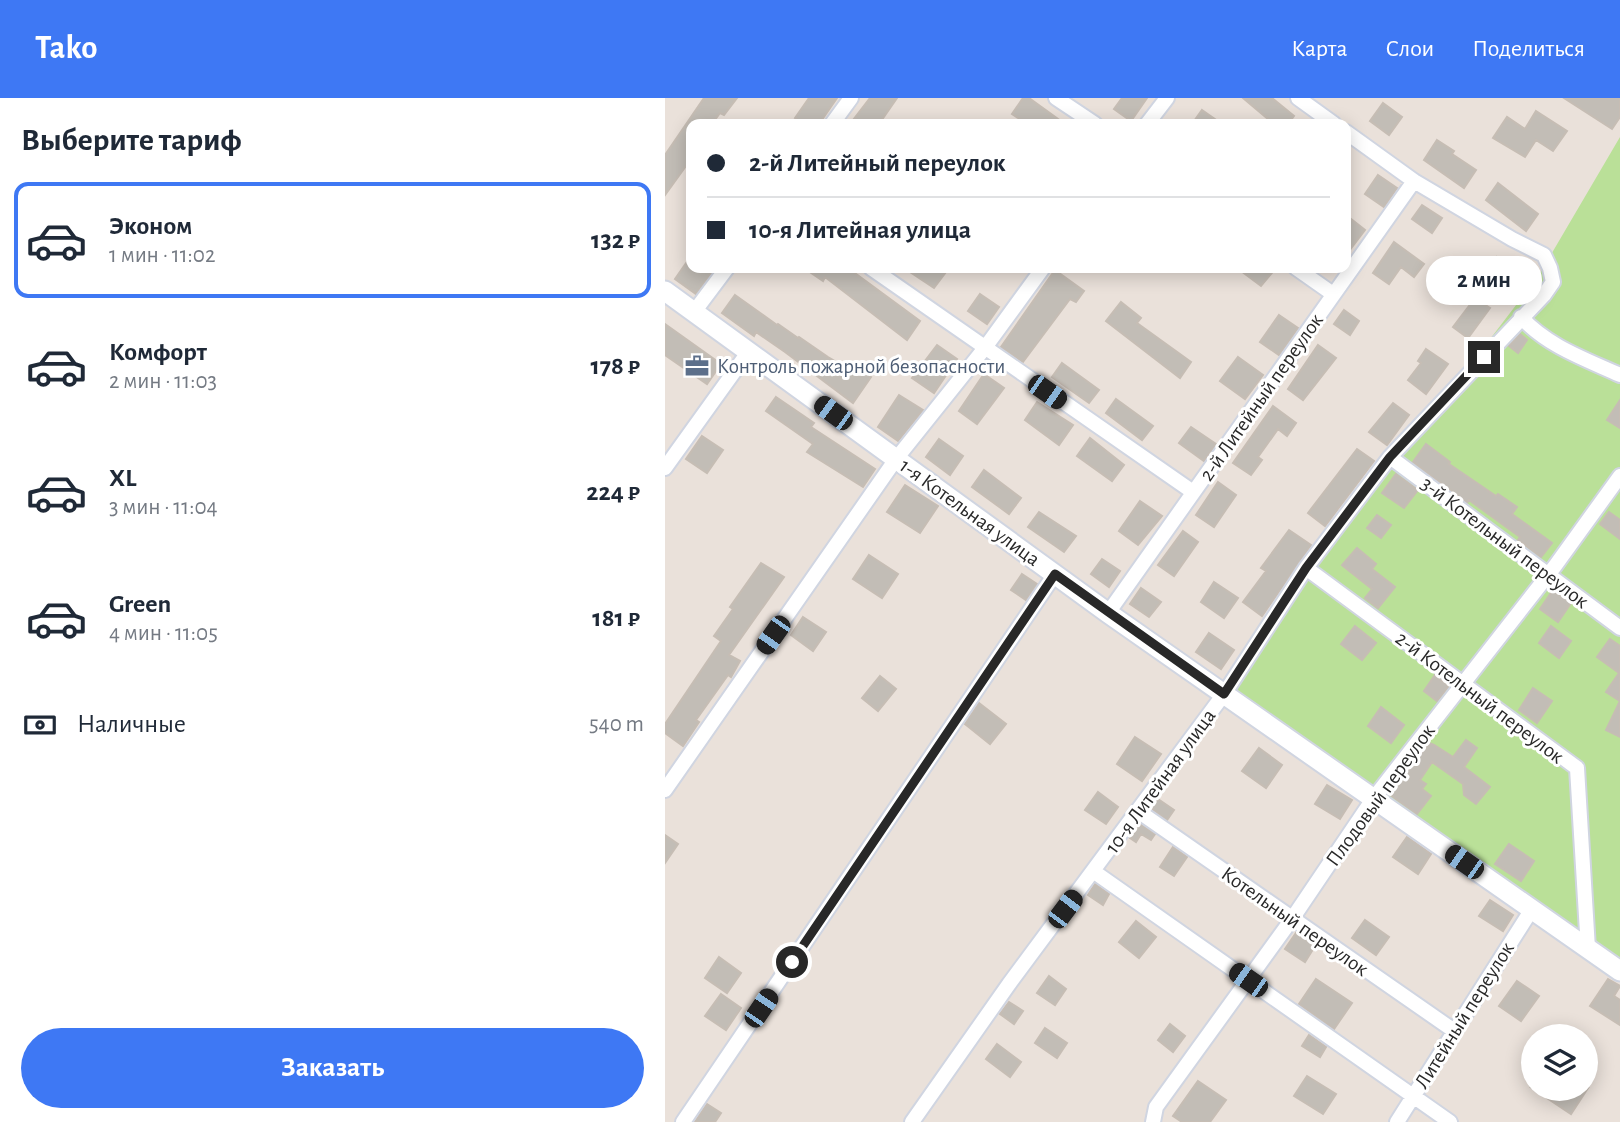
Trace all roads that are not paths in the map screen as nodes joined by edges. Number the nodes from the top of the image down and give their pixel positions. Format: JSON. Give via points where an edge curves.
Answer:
{"nodes":[{"id":1,"x":851,"y":98,"type":"edge"},
{"id":2,"x":1056,"y":98,"type":"edge"},
{"id":3,"x":1167,"y":98,"type":"edge"},
{"id":4,"x":1298,"y":98,"type":"edge"},
{"id":5,"x":836,"y":119,"type":"edge"},
{"id":6,"x":1088,"y":119,"type":"edge"},
{"id":7,"x":1151,"y":119,"type":"edge"},
{"id":8,"x":1327,"y":119,"type":"edge"},
{"id":9,"x":1351,"y":136,"type":"edge"},
{"id":10,"x":1414,"y":181,"type":"junction"},
{"id":11,"x":1351,"y":270,"type":"edge"},
{"id":12,"x":723,"y":273,"type":"edge"},
{"id":13,"x":878,"y":273,"type":"edge"},
{"id":14,"x":1039,"y":273,"type":"edge"},
{"id":15,"x":1303,"y":273,"type":"edge"},
{"id":16,"x":1349,"y":273,"type":"edge"},
{"id":17,"x":665,"y":291,"type":"edge"},
{"id":18,"x":1333,"y":295,"type":"junction"},
{"id":19,"x":694,"y":312,"type":"junction"},
{"id":20,"x":1521,"y":317,"type":"junction"},
{"id":21,"x":984,"y":349,"type":"junction"},
{"id":22,"x":749,"y":351,"type":"junction"},
{"id":23,"x":1620,"y":375,"type":"edge"},
{"id":24,"x":1390,"y":457,"type":"junction"},
{"id":25,"x":896,"y":459,"type":"junction"},
{"id":26,"x":665,"y":468,"type":"edge"},
{"id":27,"x":1620,"y":476,"type":"edge"},
{"id":28,"x":1193,"y":492,"type":"junction"},
{"id":29,"x":1306,"y":568,"type":"junction"},
{"id":30,"x":1055,"y":574,"type":"junction"},
{"id":31,"x":1548,"y":575,"type":"junction"},
{"id":32,"x":1108,"y":613,"type":"junction"},
{"id":33,"x":1620,"y":628,"type":"edge"},
{"id":34,"x":1463,"y":684,"type":"junction"},
{"id":35,"x":1224,"y":694,"type":"junction"},
{"id":36,"x":665,"y":790,"type":"edge"},
{"id":37,"x":1373,"y":799,"type":"junction"},
{"id":38,"x":1137,"y":811,"type":"junction"},
{"id":39,"x":1093,"y":871,"type":"junction"},
{"id":40,"x":1532,"y":909,"type":"junction"},
{"id":41,"x":1292,"y":919,"type":"junction"},
{"id":42,"x":1588,"y":949,"type":"junction"},
{"id":43,"x":1620,"y":971,"type":"edge"},
{"id":44,"x":1248,"y":980,"type":"junction"},
{"id":45,"x":1453,"y":1030,"type":"junction"},
{"id":46,"x":1413,"y":1095,"type":"junction"},
{"id":47,"x":683,"y":1122,"type":"edge"},
{"id":48,"x":912,"y":1122,"type":"edge"},
{"id":49,"x":1153,"y":1122,"type":"edge"},
{"id":50,"x":1397,"y":1122,"type":"edge"},
{"id":51,"x":1450,"y":1122,"type":"edge"}],
"edges":[{"from":1,"to":5,"type":"street"},
{"from":2,"to":6,"type":"street"},
{"from":3,"to":7,"type":"street"},
{"from":4,"to":8,"type":"street"},
{"from":9,"to":10,"type":"street"},
{"from":10,"to":11,"type":"street","name":"2-й Литейный переулок"},
{"from":10,"to":20,"type":"street","name":"10-я Литейная улица","via":[[1544,255],[1553,282]]},
{"from":12,"to":19,"type":"street"},
{"from":13,"to":21,"type":"street"},
{"from":14,"to":21,"type":"street"},
{"from":15,"to":18,"type":"street"},
{"from":16,"to":18,"type":"street","name":"2-й Литейный переулок"},
{"from":17,"to":19,"type":"street","name":"1-я Котельная улица"},
{"from":18,"to":28,"type":"street","name":"2-й Литейный переулок"},
{"from":19,"to":22,"type":"street","name":"1-я Котельная улица"},
{"from":20,"to":23,"type":"street","via":[[1554,344]]},
{"from":20,"to":24,"type":"street","name":"10-я Литейная улица"},
{"from":21,"to":25,"type":"street"},
{"from":21,"to":28,"type":"street"},
{"from":22,"to":25,"type":"street","name":"1-я Котельная улица"},
{"from":22,"to":26,"type":"street"},
{"from":24,"to":29,"type":"street","name":"10-я Литейная улица"},
{"from":24,"to":31,"type":"street","name":"3-й Котельный переулок"},
{"from":25,"to":30,"type":"street","name":"1-я Котельная улица"},
{"from":25,"to":36,"type":"street"},
{"from":27,"to":31,"type":"street","name":"Плодовый переулок"},
{"from":28,"to":32,"type":"street","name":"2-й Литейный переулок"},
{"from":29,"to":34,"type":"street","name":"2-й Котельный переулок"},
{"from":29,"to":35,"type":"street","name":"10-я Литейная улица"},
{"from":30,"to":32,"type":"street","name":"1-я Котельная улица"},
{"from":30,"to":47,"type":"street"},
{"from":31,"to":33,"type":"street","name":"3-й Котельный переулок"},
{"from":31,"to":34,"type":"street","name":"Плодовый переулок"},
{"from":32,"to":35,"type":"street","name":"1-я Котельная улица"},
{"from":34,"to":37,"type":"street","name":"Плодовый переулок"},
{"from":34,"to":42,"type":"street","name":"2-й Котельный переулок","via":[[1577,768]]},
{"from":35,"to":37,"type":"street","name":"1-я Котельная улица"},
{"from":35,"to":38,"type":"street","name":"10-я Литейная улица"},
{"from":37,"to":40,"type":"street","name":"1-я Котельная улица"},
{"from":37,"to":41,"type":"street","name":"Плодовый переулок"},
{"from":38,"to":39,"type":"street","name":"10-я Литейная улица"},
{"from":38,"to":41,"type":"street","name":"Котельный переулок"},
{"from":39,"to":44,"type":"street"},
{"from":39,"to":48,"type":"street","name":"10-я Литейная улица"},
{"from":40,"to":42,"type":"street","name":"1-я Котельная улица"},
{"from":40,"to":45,"type":"street","name":"Литейный переулок"},
{"from":41,"to":44,"type":"street","name":"Плодовый переулок"},
{"from":41,"to":45,"type":"street","name":"Котельный переулок"},
{"from":42,"to":43,"type":"street","name":"1-я Котельная улица"},
{"from":44,"to":46,"type":"street"},
{"from":44,"to":49,"type":"street","name":"Плодовый переулок","via":[[1156,1107]]},
{"from":45,"to":46,"type":"street","name":"Литейный переулок"},
{"from":46,"to":50,"type":"street","name":"Литейный переулок"},
{"from":46,"to":51,"type":"street"}]}
